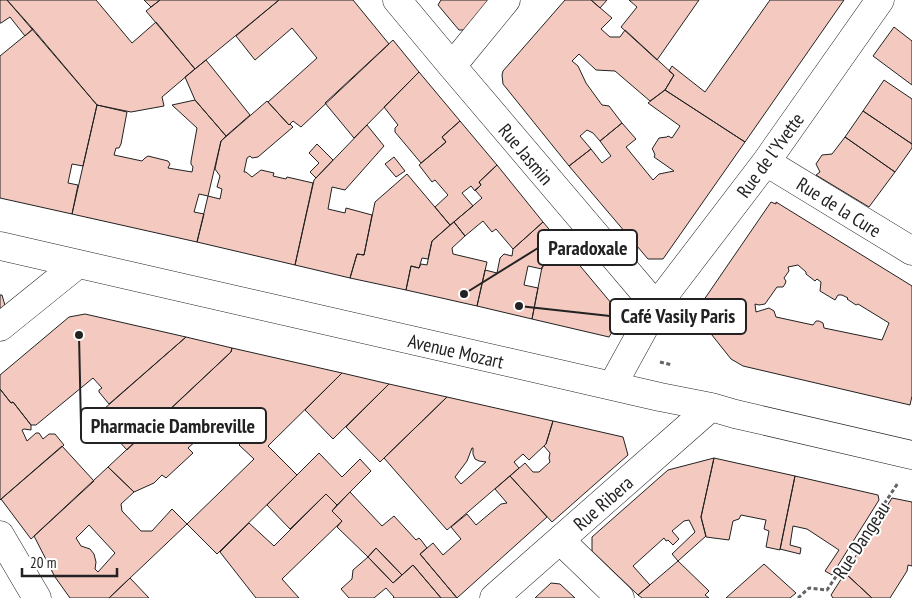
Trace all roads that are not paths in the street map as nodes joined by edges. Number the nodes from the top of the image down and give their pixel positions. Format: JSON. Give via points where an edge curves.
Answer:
{"nodes":[{"id":1,"x":397,"y":0,"type":"edge"},
{"id":2,"x":506,"y":0,"type":"edge"},
{"id":3,"x":880,"y":0,"type":"edge"},
{"id":4,"x":452,"y":66,"type":"junction"},
{"id":5,"x":766,"y":162,"type":"junction"},
{"id":6,"x":0,"y":246,"type":"edge"},
{"id":7,"x":912,"y":252,"type":"edge"},
{"id":8,"x":78,"y":264,"type":"junction"},
{"id":9,"x":656,"y":306,"type":"junction"},
{"id":10,"x":0,"y":327,"type":"edge"},
{"id":11,"x":612,"y":386,"type":"junction"},
{"id":12,"x":711,"y":407,"type":"junction"},
{"id":13,"x":907,"y":465,"type":"edge"},
{"id":14,"x":0,"y":535,"type":"edge"},
{"id":15,"x":560,"y":540,"type":"junction"},
{"id":16,"x":36,"y":598,"type":"edge"},
{"id":17,"x":494,"y":598,"type":"edge"},
{"id":18,"x":620,"y":598,"type":"edge"}],
"edges":[{"from":1,"to":4,"type":"street","name":"Rue Jasmin"},
{"from":2,"to":4,"type":"street"},
{"from":3,"to":5,"type":"street","name":"Rue de l'Yvette"},
{"from":4,"to":9,"type":"street","name":"Rue Jasmin"},
{"from":5,"to":7,"type":"street","name":"Rue de la Cure"},
{"from":5,"to":9,"type":"street","name":"Rue de l'Yvette"},
{"from":6,"to":8,"type":"street","name":"Avenue Mozart"},
{"from":8,"to":10,"type":"street"},
{"from":8,"to":11,"type":"street","name":"Avenue Mozart"},
{"from":9,"to":11,"type":"street","name":"Rue de l'Yvette"},
{"from":11,"to":12,"type":"street","name":"Avenue Mozart"},
{"from":12,"to":13,"type":"street","name":"Avenue Mozart"},
{"from":12,"to":15,"type":"street","name":"Rue Ribera"},
{"from":14,"to":16,"type":"street"},
{"from":15,"to":17,"type":"street","name":"Rue Ribera"},
{"from":15,"to":18,"type":"street"}]}
